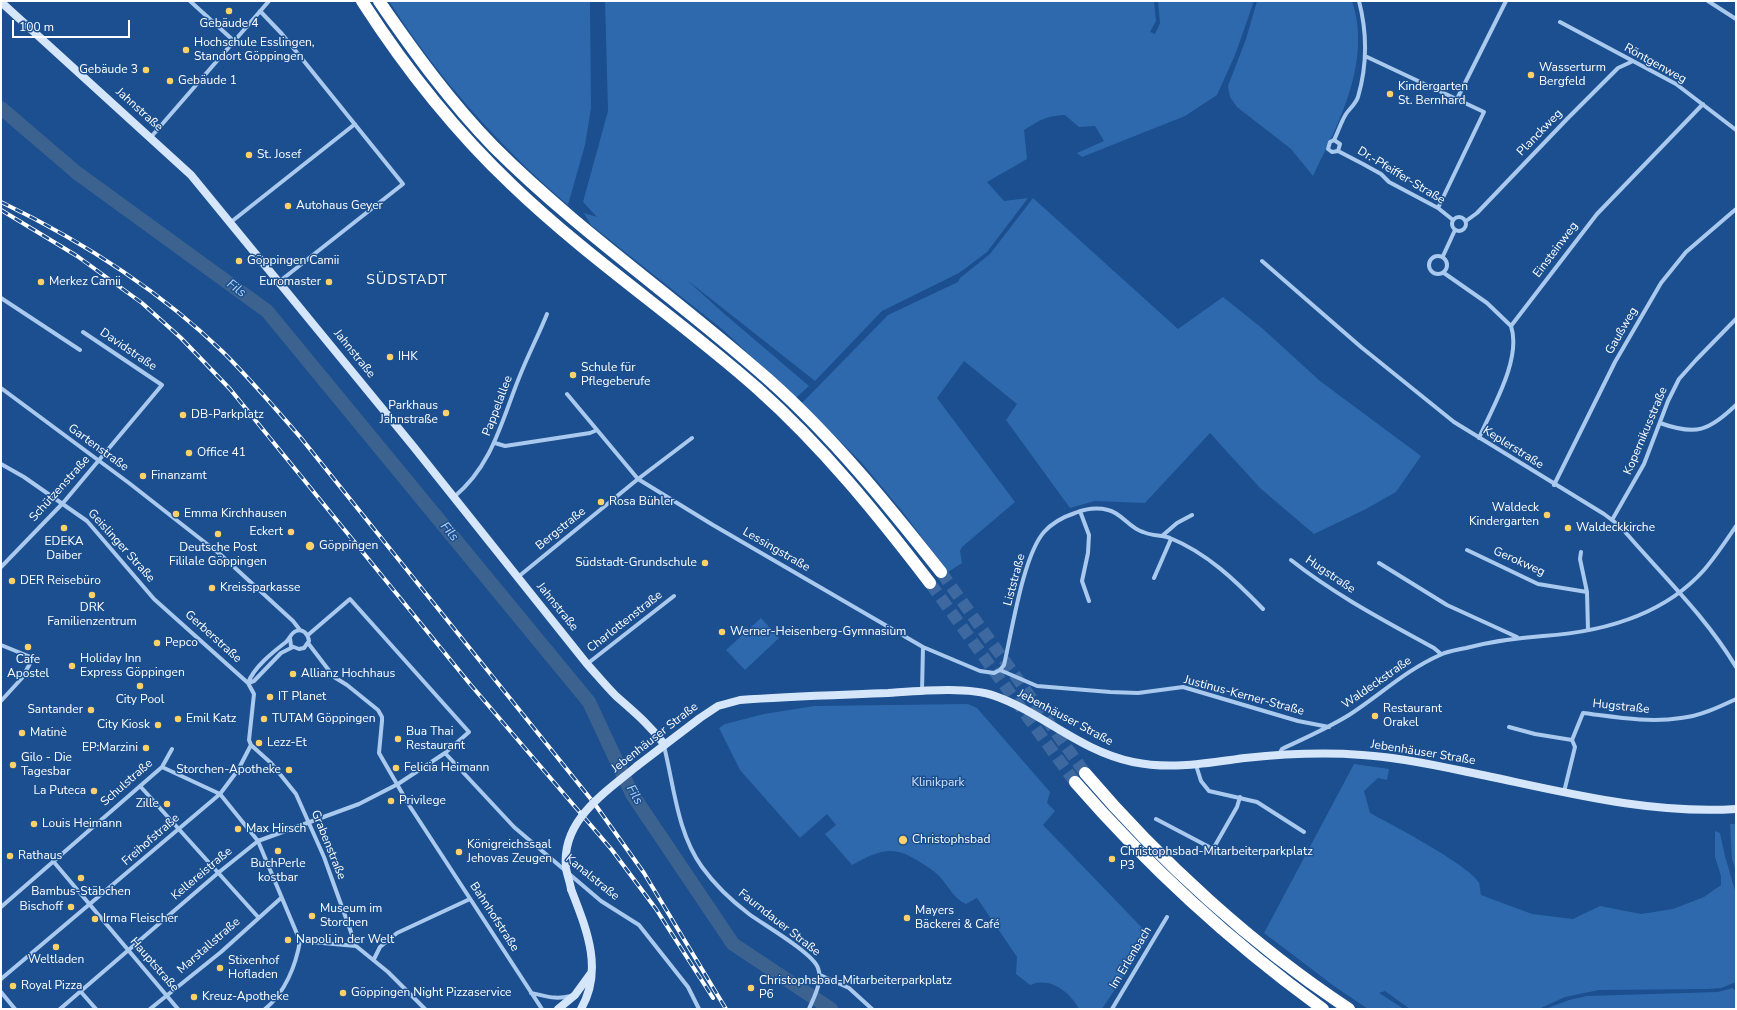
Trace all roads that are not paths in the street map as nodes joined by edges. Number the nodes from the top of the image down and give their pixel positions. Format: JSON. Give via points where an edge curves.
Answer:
{"nodes":[{"id":1,"x":190,"y":1,"type":"edge"},
{"id":2,"x":269,"y":1,"type":"edge"},
{"id":3,"x":362,"y":1,"type":"edge"},
{"id":4,"x":379,"y":1,"type":"edge"},
{"id":5,"x":1359,"y":1,"type":"edge"},
{"id":6,"x":1506,"y":1,"type":"edge"},
{"id":7,"x":1708,"y":1,"type":"edge"},
{"id":8,"x":1,"y":2,"type":"edge"},
{"id":9,"x":260,"y":11,"type":"junction"},
{"id":10,"x":1736,"y":19,"type":"edge"},
{"id":11,"x":1560,"y":22,"type":"dead end"},
{"id":12,"x":234,"y":40,"type":"junction"},
{"id":13,"x":1365,"y":56,"type":"junction"},
{"id":14,"x":1631,"y":62,"type":"junction"},
{"id":15,"x":1457,"y":99,"type":"junction"},
{"id":16,"x":1704,"y":104,"type":"junction"},
{"id":17,"x":355,"y":124,"type":"junction"},
{"id":18,"x":1736,"y":129,"type":"edge"},
{"id":19,"x":150,"y":137,"type":"junction"},
{"id":20,"x":1334,"y":140,"type":"junction"},
{"id":21,"x":1338,"y":151,"type":"junction"},
{"id":22,"x":1438,"y":208,"type":"junction"},
{"id":23,"x":1736,"y":209,"type":"edge"},
{"id":24,"x":1453,"y":220,"type":"junction"},
{"id":25,"x":1466,"y":221,"type":"junction"},
{"id":26,"x":232,"y":222,"type":"junction"},
{"id":27,"x":1455,"y":230,"type":"junction"},
{"id":28,"x":1443,"y":256,"type":"junction"},
{"id":29,"x":1262,"y":261,"type":"dead end"},
{"id":30,"x":1444,"y":273,"type":"junction"},
{"id":31,"x":280,"y":281,"type":"junction"},
{"id":32,"x":1,"y":298,"type":"edge"},
{"id":33,"x":547,"y":314,"type":"dead end"},
{"id":34,"x":1736,"y":319,"type":"edge"},
{"id":35,"x":1511,"y":326,"type":"junction"},
{"id":36,"x":83,"y":332,"type":"dead end"},
{"id":37,"x":80,"y":350,"type":"dead end"},
{"id":38,"x":162,"y":385,"type":"joint"},
{"id":39,"x":1,"y":388,"type":"edge"},
{"id":40,"x":567,"y":394,"type":"dead end"},
{"id":41,"x":1736,"y":405,"type":"edge"},
{"id":42,"x":1660,"y":423,"type":"junction"},
{"id":43,"x":597,"y":430,"type":"junction"},
{"id":44,"x":692,"y":438,"type":"dead end"},
{"id":45,"x":1479,"y":438,"type":"junction"},
{"id":46,"x":495,"y":443,"type":"junction"},
{"id":47,"x":98,"y":460,"type":"junction"},
{"id":48,"x":1,"y":464,"type":"edge"},
{"id":49,"x":638,"y":479,"type":"junction"},
{"id":50,"x":1554,"y":485,"type":"junction"},
{"id":51,"x":454,"y":497,"type":"junction"},
{"id":52,"x":63,"y":504,"type":"junction"},
{"id":53,"x":1080,"y":511,"type":"junction"},
{"id":54,"x":1192,"y":515,"type":"dead end"},
{"id":55,"x":1612,"y":520,"type":"junction"},
{"id":56,"x":1736,"y":526,"type":"edge"},
{"id":57,"x":1162,"y":536,"type":"junction"},
{"id":58,"x":1171,"y":538,"type":"junction"},
{"id":59,"x":1467,"y":550,"type":"dead end"},
{"id":60,"x":1581,"y":552,"type":"dead end"},
{"id":61,"x":1291,"y":560,"type":"dead end"},
{"id":62,"x":1379,"y":563,"type":"dead end"},
{"id":63,"x":1,"y":567,"type":"edge"},
{"id":64,"x":941,"y":572,"type":"tunnel mouth"},
{"id":65,"x":518,"y":577,"type":"junction"},
{"id":66,"x":1154,"y":578,"type":"dead end"},
{"id":67,"x":930,"y":583,"type":"tunnel mouth"},
{"id":68,"x":1587,"y":592,"type":"junction"},
{"id":69,"x":1678,"y":592,"type":"junction"},
{"id":70,"x":674,"y":596,"type":"dead end"},
{"id":71,"x":1089,"y":601,"type":"dead end"},
{"id":72,"x":163,"y":606,"type":"joint"},
{"id":73,"x":1263,"y":609,"type":"dead end"},
{"id":74,"x":300,"y":630,"type":"junction"},
{"id":75,"x":1588,"y":630,"type":"junction"},
{"id":76,"x":308,"y":635,"type":"junction"},
{"id":77,"x":1518,"y":637,"type":"junction"},
{"id":78,"x":290,"y":638,"type":"junction"},
{"id":79,"x":308,"y":644,"type":"junction"},
{"id":80,"x":1,"y":645,"type":"edge"},
{"id":81,"x":923,"y":647,"type":"junction"},
{"id":82,"x":293,"y":648,"type":"junction"},
{"id":83,"x":1441,"y":654,"type":"junction"},
{"id":84,"x":587,"y":664,"type":"junction"},
{"id":85,"x":1736,"y":667,"type":"edge"},
{"id":86,"x":1000,"y":670,"type":"junction"},
{"id":87,"x":248,"y":684,"type":"junction"},
{"id":88,"x":922,"y":691,"type":"junction"},
{"id":89,"x":1736,"y":699,"type":"edge"},
{"id":90,"x":1,"y":701,"type":"edge"},
{"id":91,"x":1328,"y":727,"type":"junction"},
{"id":92,"x":1509,"y":727,"type":"dead end"},
{"id":93,"x":1572,"y":740,"type":"junction"},
{"id":94,"x":664,"y":744,"type":"junction"},
{"id":95,"x":251,"y":745,"type":"junction"},
{"id":96,"x":172,"y":749,"type":"dead end"},
{"id":97,"x":445,"y":753,"type":"junction"},
{"id":98,"x":1278,"y":756,"type":"junction"},
{"id":99,"x":1196,"y":765,"type":"junction"},
{"id":100,"x":162,"y":767,"type":"junction"},
{"id":101,"x":1085,"y":774,"type":"tunnel mouth"},
{"id":102,"x":1075,"y":782,"type":"tunnel mouth"},
{"id":103,"x":398,"y":784,"type":"junction"},
{"id":104,"x":140,"y":786,"type":"junction"},
{"id":105,"x":1564,"y":792,"type":"junction"},
{"id":106,"x":220,"y":794,"type":"junction"},
{"id":107,"x":1240,"y":797,"type":"junction"},
{"id":108,"x":1736,"y":809,"type":"edge"},
{"id":109,"x":1156,"y":819,"type":"dead end"},
{"id":110,"x":310,"y":823,"type":"junction"},
{"id":111,"x":180,"y":828,"type":"junction"},
{"id":112,"x":1304,"y":832,"type":"dead end"},
{"id":113,"x":258,"y":841,"type":"junction"},
{"id":114,"x":53,"y":861,"type":"junction"},
{"id":115,"x":218,"y":872,"type":"junction"},
{"id":116,"x":281,"y":898,"type":"junction"},
{"id":117,"x":470,"y":899,"type":"junction"},
{"id":118,"x":90,"y":905,"type":"junction"},
{"id":119,"x":1,"y":907,"type":"edge"},
{"id":120,"x":258,"y":917,"type":"junction"},
{"id":121,"x":1167,"y":918,"type":"dead end"},
{"id":122,"x":300,"y":941,"type":"junction"},
{"id":123,"x":356,"y":946,"type":"junction"},
{"id":124,"x":128,"y":952,"type":"junction"},
{"id":125,"x":374,"y":959,"type":"junction"},
{"id":126,"x":592,"y":973,"type":"junction"},
{"id":127,"x":820,"y":975,"type":"junction"},
{"id":128,"x":1,"y":979,"type":"edge"},
{"id":129,"x":1,"y":992,"type":"edge"},
{"id":130,"x":81,"y":992,"type":"junction"},
{"id":131,"x":531,"y":993,"type":"junction"},
{"id":132,"x":167,"y":995,"type":"junction"},
{"id":133,"x":575,"y":995,"type":"junction"},
{"id":134,"x":15,"y":1009,"type":"edge"},
{"id":135,"x":60,"y":1009,"type":"edge"},
{"id":136,"x":96,"y":1009,"type":"edge"},
{"id":137,"x":150,"y":1009,"type":"edge"},
{"id":138,"x":178,"y":1009,"type":"edge"},
{"id":139,"x":265,"y":1009,"type":"edge"},
{"id":140,"x":425,"y":1009,"type":"edge"},
{"id":141,"x":542,"y":1009,"type":"edge"},
{"id":142,"x":558,"y":1009,"type":"edge"},
{"id":143,"x":581,"y":1009,"type":"edge"},
{"id":144,"x":699,"y":1009,"type":"edge"},
{"id":145,"x":809,"y":1009,"type":"edge"},
{"id":146,"x":872,"y":1009,"type":"edge"},
{"id":147,"x":1112,"y":1009,"type":"edge"},
{"id":148,"x":1323,"y":1009,"type":"edge"},
{"id":149,"x":1349,"y":1009,"type":"edge"}],
"edges":[{"from":1,"to":12,"type":"street"},
{"from":2,"to":9,"type":"street"},
{"from":3,"to":67,"type":"highway","via":[[407,67],[450,122],[488,162],[554,223],[708,346],[760,391],[847,479]]},
{"from":4,"to":64,"type":"highway","via":[[415,53],[494,146],[590,234],[716,334],[803,412],[859,470]]},
{"from":5,"to":13,"type":"street","via":[[1364,19]]},
{"from":6,"to":15,"type":"street"},
{"from":7,"to":10,"type":"street"},
{"from":8,"to":19,"type":"main road","name":"Jahnstraße"},
{"from":9,"to":12,"type":"street"},
{"from":9,"to":17,"type":"street","via":[[282,34]]},
{"from":11,"to":14,"type":"street","name":"Röntgenweg"},
{"from":12,"to":19,"type":"street"},
{"from":13,"to":15,"type":"street"},
{"from":13,"to":20,"type":"street","via":[[1358,96]]},
{"from":14,"to":16,"type":"street","name":"Röntgenweg","via":[[1676,84]]},
{"from":14,"to":25,"type":"street","name":"Planckweg","via":[[1618,68],[1477,213]]},
{"from":15,"to":22,"type":"street","via":[[1484,112]]},
{"from":16,"to":18,"type":"street","name":"Röntgenweg"},
{"from":16,"to":35,"type":"street","name":"Einsteinweg","via":[[1597,214]]},
{"from":17,"to":26,"type":"street"},
{"from":17,"to":31,"type":"street","via":[[403,184]]},
{"from":19,"to":26,"type":"main road","name":"Jahnstraße","via":[[191,175]]},
{"from":20,"to":21,"type":"street","name":"Dr.-Pfeiffer-Straße","via":[[1340,144]]},
{"from":20,"to":21,"type":"street","name":"Dr.-Pfeiffer-Straße","via":[[1330,142],[1328,149],[1332,152]]},
{"from":21,"to":22,"type":"street","name":"Dr.-Pfeiffer-Straße"},
{"from":22,"to":24,"type":"street","name":"Dr.-Pfeiffer-Straße"},
{"from":23,"to":50,"type":"street","name":"Gaußweg","via":[[1686,252],[1662,283],[1615,362]]},
{"from":24,"to":25,"type":"street","via":[[1461,217]]},
{"from":24,"to":27,"type":"street","via":[[1452,226]]},
{"from":25,"to":27,"type":"street","via":[[1463,229]]},
{"from":26,"to":31,"type":"main road","name":"Jahnstraße"},
{"from":27,"to":28,"type":"street"},
{"from":28,"to":30,"type":"street","via":[[1448,264]]},
{"from":28,"to":30,"type":"street","via":[[1433,257],[1429,265],[1431,271],[1436,274]]},
{"from":29,"to":45,"type":"street","name":"Keplerstraße","via":[[1366,352],[1454,422]]},
{"from":30,"to":35,"type":"street","via":[[1487,303]]},
{"from":31,"to":51,"type":"main road","name":"Jahnstraße"},
{"from":32,"to":37,"type":"street"},
{"from":33,"to":46,"type":"street","name":"Pappelallee","via":[[521,372]]},
{"from":34,"to":42,"type":"street","name":"Kopernikusstraße","via":[[1679,380]]},
{"from":35,"to":45,"type":"street","via":[[1514,334],[1509,366]]},
{"from":36,"to":38,"type":"street","name":"Davidstraße"},
{"from":38,"to":47,"type":"street","name":"Schützenstraße"},
{"from":39,"to":47,"type":"street","name":"Gartenstraße"},
{"from":40,"to":43,"type":"street","name":"Lessingstraße"},
{"from":41,"to":42,"type":"street","via":[[1708,428],[1685,431]]},
{"from":42,"to":55,"type":"street","name":"Kopernikusstraße","via":[[1644,464]]},
{"from":43,"to":46,"type":"street","via":[[505,446]]},
{"from":43,"to":49,"type":"street","name":"Lessingstraße"},
{"from":44,"to":49,"type":"street","name":"Bergstraße"},
{"from":45,"to":50,"type":"street","name":"Keplerstraße"},
{"from":46,"to":51,"type":"street","name":"Pappelallee","via":[[474,479]]},
{"from":47,"to":52,"type":"street","name":"Schützenstraße"},
{"from":47,"to":74,"type":"street","name":"Gartenstraße","via":[[221,555]]},
{"from":48,"to":52,"type":"street","name":"Geislinger Straße"},
{"from":49,"to":65,"type":"street","name":"Bergstraße"},
{"from":49,"to":81,"type":"street","name":"Lessingstraße"},
{"from":50,"to":55,"type":"street","name":"Keplerstraße"},
{"from":51,"to":65,"type":"main road","name":"Jahnstraße"},
{"from":52,"to":63,"type":"street","name":"Schützenstraße"},
{"from":52,"to":72,"type":"street","name":"Geislinger Straße","via":[[87,521]]},
{"from":53,"to":57,"type":"street","name":"Liststraße","via":[[1095,508],[1108,510],[1121,515],[1142,532]]},
{"from":53,"to":71,"type":"street","via":[[1089,534],[1082,581]]},
{"from":53,"to":86,"type":"street","name":"Liststraße","via":[[1061,518],[1044,532],[1034,547],[1004,665]]},
{"from":54,"to":57,"type":"street","via":[[1176,523]]},
{"from":55,"to":69,"type":"street","name":"Keplerstraße"},
{"from":56,"to":69,"type":"street","name":"Waldeckstraße","via":[[1703,570]]},
{"from":57,"to":58,"type":"street","name":"Liststraße"},
{"from":58,"to":66,"type":"street"},
{"from":58,"to":73,"type":"street","name":"Liststraße","via":[[1201,554],[1224,571]]},
{"from":59,"to":68,"type":"street","name":"Gerokweg","via":[[1538,584]]},
{"from":60,"to":68,"type":"street","via":[[1580,559]]},
{"from":61,"to":83,"type":"street","name":"Hugstraße","via":[[1316,580]]},
{"from":62,"to":77,"type":"street","name":"Waldeckstraße","via":[[1447,605]]},
{"from":65,"to":84,"type":"main road","name":"Jahnstraße"},
{"from":68,"to":75,"type":"street"},
{"from":69,"to":75,"type":"street","name":"Waldeckstraße","via":[[1654,608],[1628,620]]},
{"from":69,"to":85,"type":"street","name":"Keplerstraße","via":[[1719,640]]},
{"from":70,"to":84,"type":"street","name":"Charlottenstraße"},
{"from":72,"to":87,"type":"street","name":"Gerberstraße"},
{"from":74,"to":76,"type":"street"},
{"from":74,"to":78,"type":"street","via":[[292,633]]},
{"from":75,"to":77,"type":"street","name":"Waldeckstraße"},
{"from":76,"to":79,"type":"street"},
{"from":76,"to":97,"type":"street","name":"Kellereistraße","via":[[350,599],[469,732]]},
{"from":77,"to":83,"type":"street","name":"Waldeckstraße"},
{"from":78,"to":82,"type":"street"},
{"from":78,"to":87,"type":"street","via":[[250,678]]},
{"from":79,"to":82,"type":"street","via":[[302,649]]},
{"from":79,"to":103,"type":"street","name":"Bahnhofstraße","via":[[334,677],[378,710],[382,721],[378,753]]},
{"from":80,"to":90,"type":"street","via":[[33,658],[22,678]]},
{"from":81,"to":86,"type":"street","name":"Justinus-Kerner-Straße","via":[[980,671],[994,673]]},
{"from":81,"to":88,"type":"street"},
{"from":82,"to":87,"type":"street","via":[[281,654]]},
{"from":83,"to":91,"type":"street","name":"Waldeckstraße","via":[[1415,667]]},
{"from":84,"to":94,"type":"main road","name":"Jahnstraße","via":[[638,714]]},
{"from":86,"to":91,"type":"street","name":"Justinus-Kerner-Straße","via":[[1037,686],[1136,693],[1182,687],[1298,721]]},
{"from":87,"to":95,"type":"street","name":"Freihofstraße","via":[[254,694],[249,740]]},
{"from":88,"to":94,"type":"main road","name":"Jebenhäuser Straße","via":[[740,700],[718,706]]},
{"from":88,"to":99,"type":"main road","name":"Jebenhäuser Straße","via":[[978,692],[993,695],[1103,753],[1151,765]]},
{"from":89,"to":93,"type":"street","name":"Hugstraße","via":[[1717,708],[1682,718],[1629,719],[1583,713]]},
{"from":91,"to":98,"type":"street","name":"Waldeckstraße","via":[[1282,749]]},
{"from":92,"to":93,"type":"street"},
{"from":93,"to":105,"type":"street","name":"Hugstraße","via":[[1575,747]]},
{"from":94,"to":126,"type":"main road","name":"Jebenhäuser Straße","bridge":true,"via":[[587,809],[575,824],[568,844],[566,869],[589,940],[593,958]]},
{"from":94,"to":127,"type":"street","name":"Faurndauer Straße","via":[[682,823],[693,852],[702,866],[749,914],[810,958],[818,967]]},
{"from":95,"to":106,"type":"street","name":"Freihofstraße","via":[[238,770]]},
{"from":95,"to":110,"type":"street","name":"Grabenstraße","via":[[287,781]]},
{"from":96,"to":100,"type":"street","name":"Schulstraße"},
{"from":97,"to":103,"type":"street","name":"Kellereistraße"},
{"from":97,"to":144,"type":"street","name":"Kanalstraße","via":[[514,827],[601,901],[640,925],[688,987]]},
{"from":98,"to":99,"type":"main road","name":"Jebenhäuser Straße"},
{"from":98,"to":105,"type":"main road","name":"Jebenhäuser Straße","via":[[1361,755],[1395,758]]},
{"from":99,"to":107,"type":"street","via":[[1209,791]]},
{"from":100,"to":104,"type":"street","name":"Schulstraße"},
{"from":100,"to":106,"type":"street"},
{"from":101,"to":149,"type":"highway","via":[[1142,838],[1205,895],[1298,973]]},
{"from":102,"to":148,"type":"highway","via":[[1135,848],[1197,907],[1249,953]]},
{"from":103,"to":110,"type":"street","name":"Kellereistraße","via":[[360,804]]},
{"from":103,"to":117,"type":"street","name":"Bahnhofstraße"},
{"from":104,"to":111,"type":"street"},
{"from":104,"to":114,"type":"street","name":"Schulstraße"},
{"from":105,"to":108,"type":"main road","name":"Jebenhäuser Straße","via":[[1680,810]]},
{"from":106,"to":111,"type":"street","name":"Freihofstraße"},
{"from":106,"to":113,"type":"street"},
{"from":107,"to":109,"type":"street","via":[[1213,849]]},
{"from":107,"to":112,"type":"street","via":[[1257,802]]},
{"from":110,"to":113,"type":"street","name":"Kellereistraße"},
{"from":110,"to":123,"type":"street","name":"Grabenstraße"},
{"from":111,"to":115,"type":"street"},
{"from":111,"to":118,"type":"street","name":"Freihofstraße"},
{"from":113,"to":115,"type":"street","name":"Kellereistraße"},
{"from":113,"to":116,"type":"street"},
{"from":114,"to":118,"type":"street","name":"Hauptstraße"},
{"from":114,"to":119,"type":"street","name":"Schulstraße"},
{"from":115,"to":120,"type":"street"},
{"from":115,"to":124,"type":"street","name":"Kellereistraße"},
{"from":116,"to":120,"type":"street","name":"Marstallstraße"},
{"from":116,"to":122,"type":"street"},
{"from":117,"to":125,"type":"street","via":[[397,933],[380,947]]},
{"from":117,"to":131,"type":"street","name":"Bahnhofstraße"},
{"from":118,"to":124,"type":"street","name":"Hauptstraße"},
{"from":118,"to":128,"type":"street","name":"Freihofstraße"},
{"from":120,"to":132,"type":"street","name":"Marstallstraße","via":[[221,952]]},
{"from":121,"to":147,"type":"street","name":"Im Erlenbach"},
{"from":122,"to":123,"type":"street"},
{"from":122,"to":139,"type":"street","via":[[298,955],[279,995]]},
{"from":123,"to":125,"type":"street"},
{"from":124,"to":130,"type":"street","name":"Kellereistraße"},
{"from":124,"to":132,"type":"street","name":"Hauptstraße"},
{"from":125,"to":140,"type":"street"},
{"from":126,"to":133,"type":"main road"},
{"from":126,"to":143,"type":"main road","name":"Jebenhäuser Straße","via":[[588,997]]},
{"from":127,"to":145,"type":"street"},
{"from":127,"to":146,"type":"street","name":"Faurndauer Straße","via":[[849,988]]},
{"from":129,"to":134,"type":"street"},
{"from":130,"to":135,"type":"street","name":"Kellereistraße"},
{"from":130,"to":136,"type":"street"},
{"from":131,"to":133,"type":"street","via":[[546,998]]},
{"from":131,"to":141,"type":"street","name":"Bahnhofstraße"},
{"from":132,"to":137,"type":"street","name":"Marstallstraße"},
{"from":132,"to":138,"type":"street","name":"Hauptstraße"},
{"from":133,"to":142,"type":"main road"}]}
